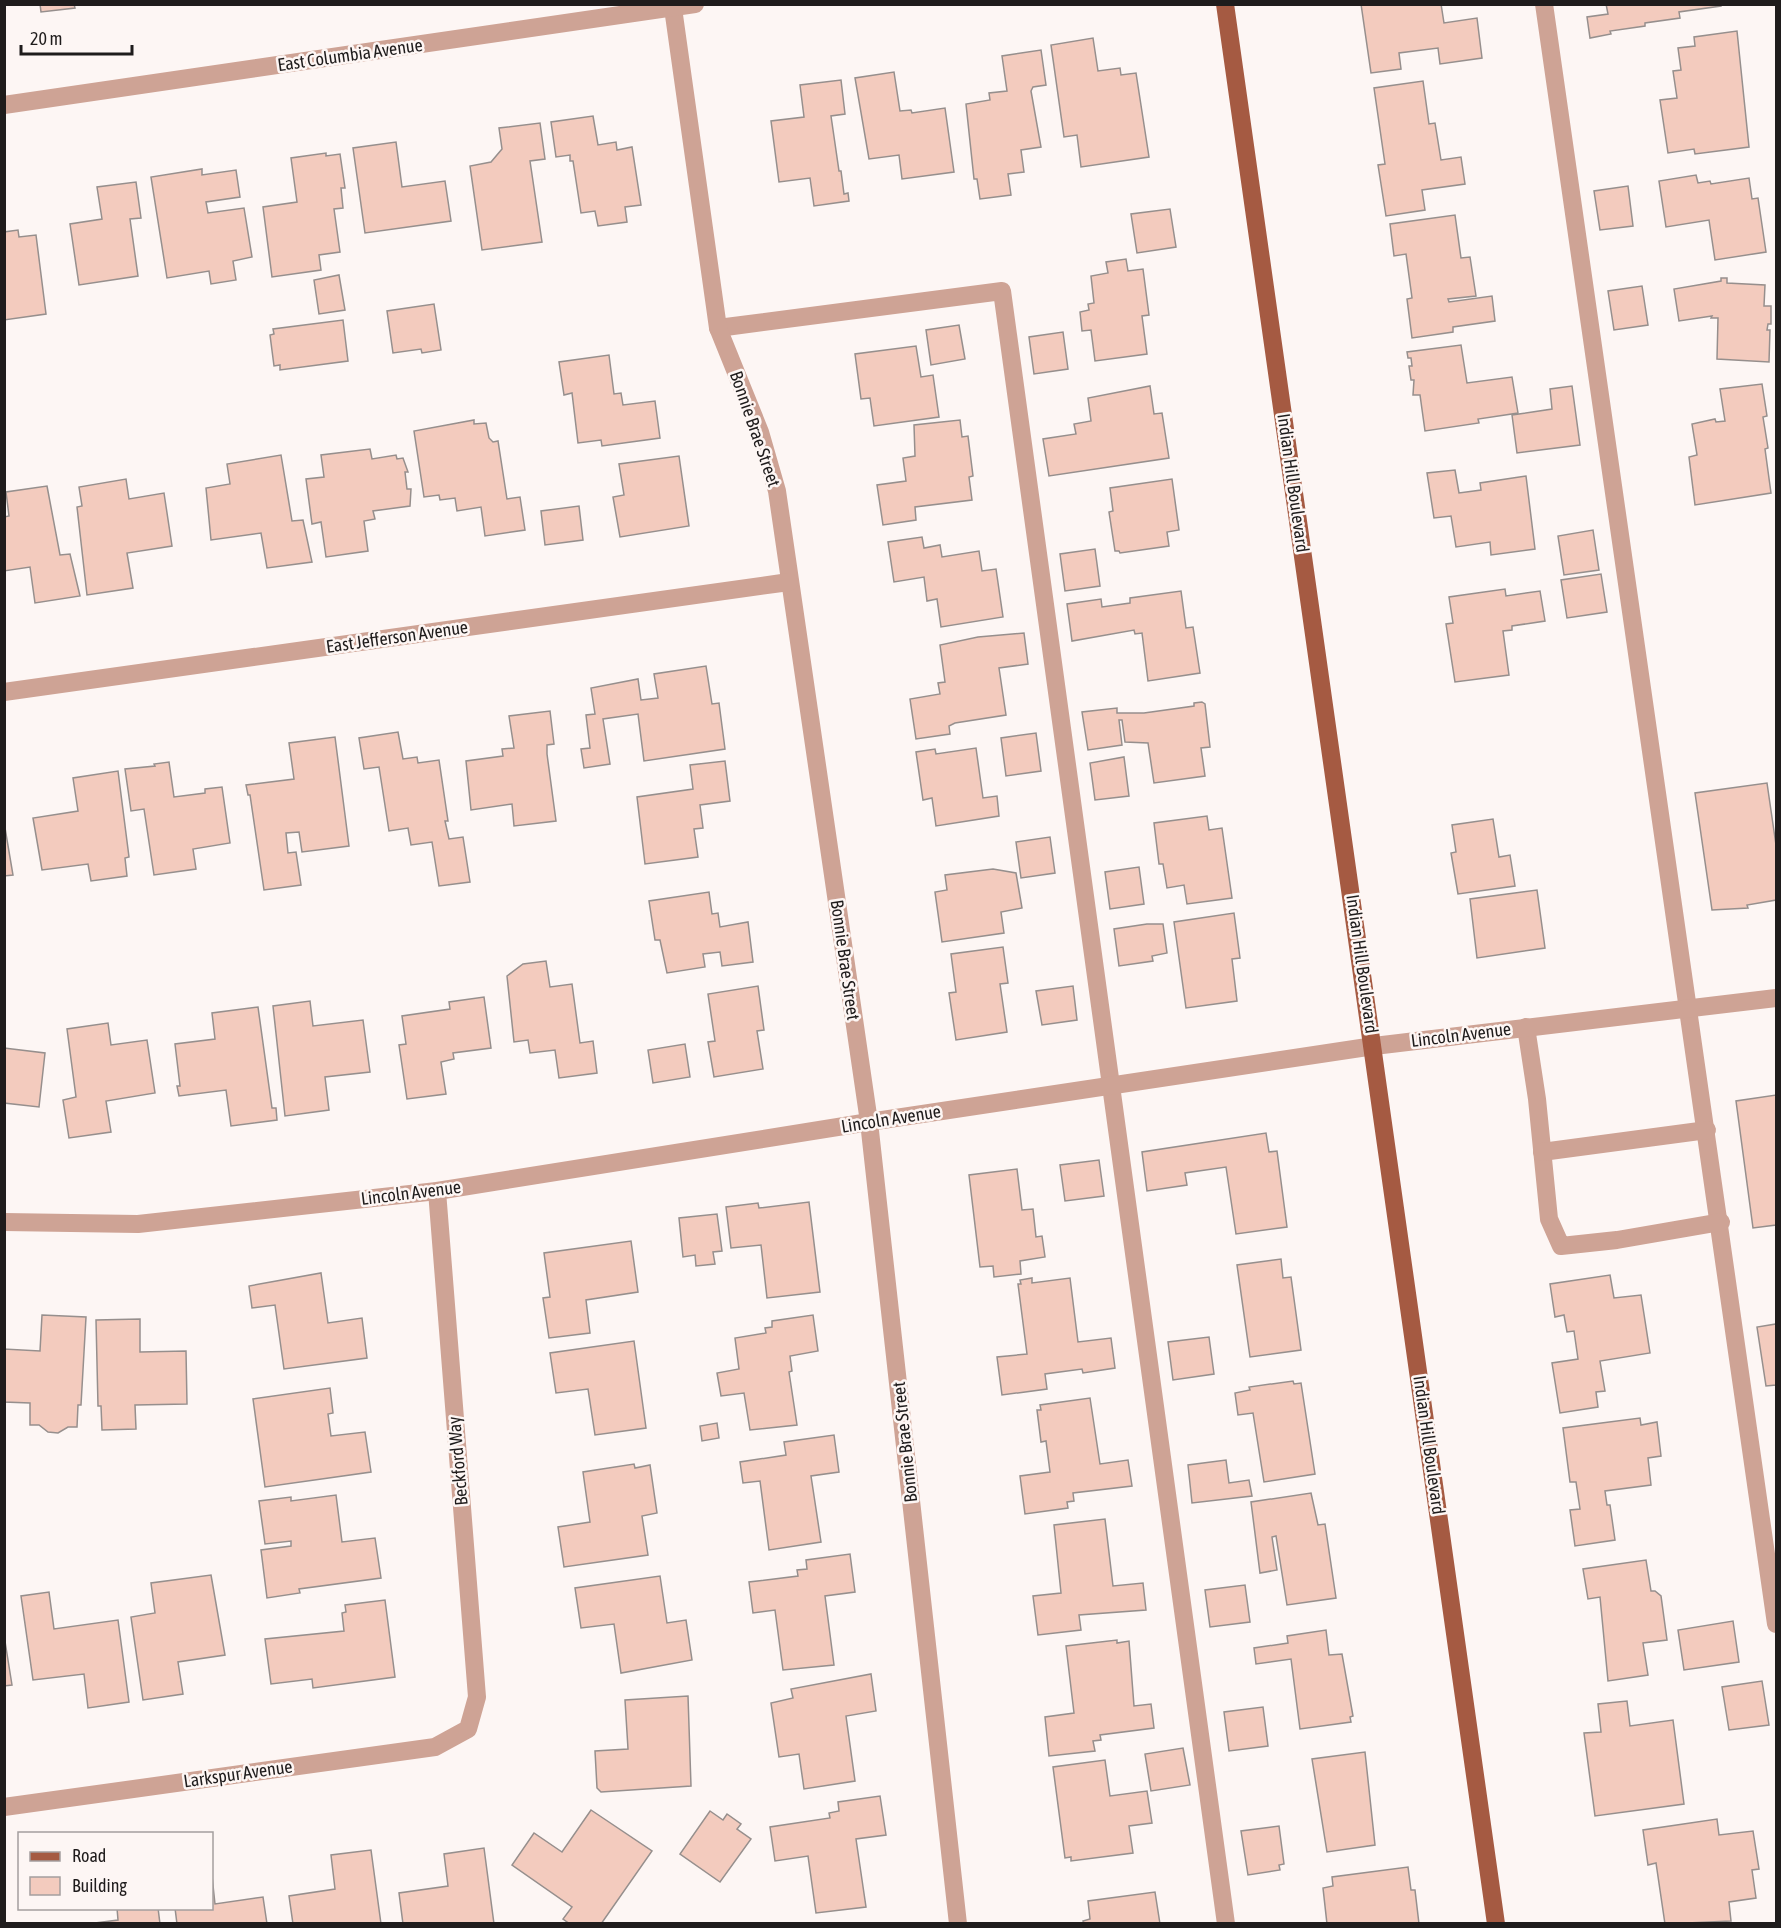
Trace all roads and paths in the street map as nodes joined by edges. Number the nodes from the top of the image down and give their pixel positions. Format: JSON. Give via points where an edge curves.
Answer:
{"nodes":[{"id":1,"x":695,"y":4,"type":"edge"},
{"id":2,"x":1226,"y":4,"type":"edge"},
{"id":3,"x":1544,"y":4,"type":"edge"},
{"id":4,"x":673,"y":8,"type":"junction"},
{"id":5,"x":4,"y":105,"type":"edge"},
{"id":6,"x":718,"y":328,"type":"junction"},
{"id":7,"x":789,"y":582,"type":"junction"},
{"id":8,"x":4,"y":692,"type":"edge"},
{"id":9,"x":1776,"y":998,"type":"edge"},
{"id":10,"x":1690,"y":1009,"type":"junction"},
{"id":11,"x":1526,"y":1028,"type":"junction"},
{"id":12,"x":1374,"y":1046,"type":"junction"},
{"id":13,"x":1112,"y":1085,"type":"junction"},
{"id":14,"x":869,"y":1122,"type":"junction"},
{"id":15,"x":1707,"y":1130,"type":"junction"},
{"id":16,"x":1542,"y":1152,"type":"junction"},
{"id":17,"x":437,"y":1191,"type":"junction"},
{"id":18,"x":4,"y":1222,"type":"edge"},
{"id":19,"x":1721,"y":1222,"type":"junction"},
{"id":20,"x":1776,"y":1624,"type":"edge"},
{"id":21,"x":468,"y":1729,"type":"joint"},
{"id":22,"x":4,"y":1807,"type":"edge"},
{"id":23,"x":958,"y":1923,"type":"edge"},
{"id":24,"x":1226,"y":1923,"type":"edge"},
{"id":25,"x":1496,"y":1923,"type":"edge"}],
"edges":[{"from":1,"to":4,"type":"street","name":"East Columbia Avenue"},
{"from":2,"to":12,"type":"main road","name":"Indian Hill Boulevard"},
{"from":3,"to":10,"type":"street"},
{"from":4,"to":5,"type":"street","name":"East Columbia Avenue"},
{"from":4,"to":6,"type":"street","name":"Bonnie Brae Street"},
{"from":6,"to":7,"type":"street","name":"Bonnie Brae Street","via":[[760,432],[777,491]]},
{"from":6,"to":13,"type":"street","via":[[1002,291]]},
{"from":7,"to":8,"type":"street","name":"East Jefferson Avenue"},
{"from":7,"to":14,"type":"street","name":"Bonnie Brae Street"},
{"from":9,"to":10,"type":"street","name":"Lincoln Avenue"},
{"from":10,"to":11,"type":"street","name":"Lincoln Avenue"},
{"from":10,"to":15,"type":"street"},
{"from":11,"to":12,"type":"street","name":"Lincoln Avenue"},
{"from":11,"to":16,"type":"street"},
{"from":12,"to":13,"type":"street","name":"Lincoln Avenue"},
{"from":12,"to":25,"type":"main road","name":"Indian Hill Boulevard"},
{"from":13,"to":14,"type":"street","name":"Lincoln Avenue"},
{"from":13,"to":24,"type":"street"},
{"from":14,"to":17,"type":"street","name":"Lincoln Avenue"},
{"from":14,"to":23,"type":"street","name":"Bonnie Brae Street"},
{"from":15,"to":16,"type":"street"},
{"from":15,"to":19,"type":"street"},
{"from":16,"to":19,"type":"street","via":[[1549,1219],[1561,1246]]},
{"from":17,"to":18,"type":"street","name":"Lincoln Avenue","via":[[138,1224]]},
{"from":17,"to":21,"type":"street","name":"Beckford Way","via":[[477,1697]]},
{"from":19,"to":20,"type":"street"},
{"from":21,"to":22,"type":"street","name":"Larkspur Avenue","via":[[435,1747]]}]}
